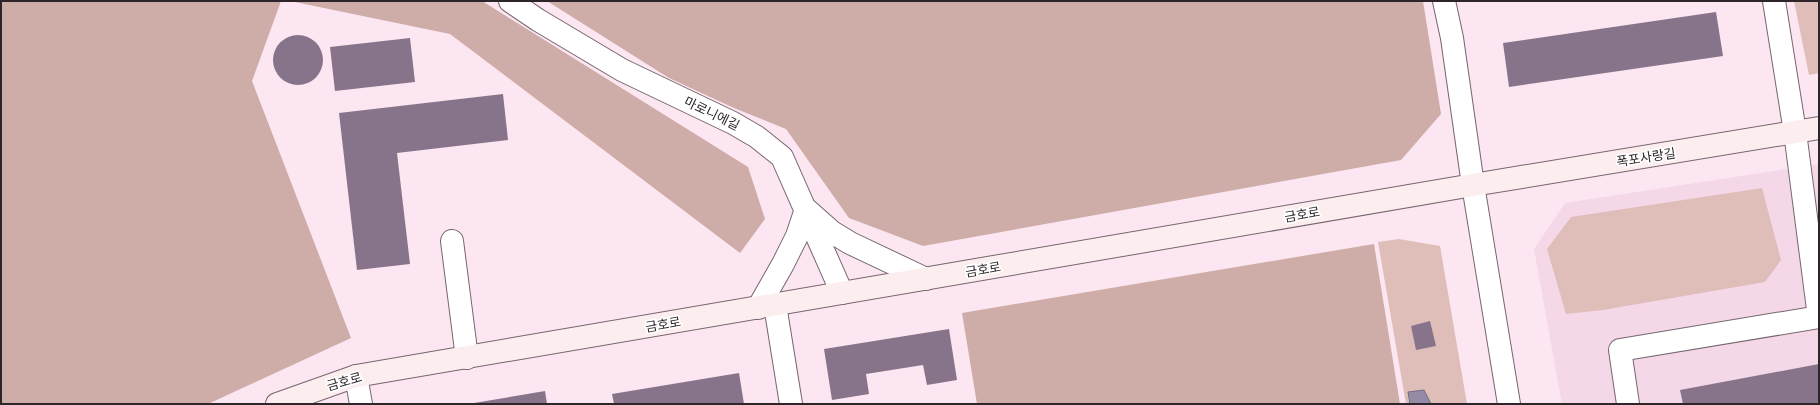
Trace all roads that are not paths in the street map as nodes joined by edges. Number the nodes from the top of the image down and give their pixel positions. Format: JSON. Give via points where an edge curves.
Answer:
{"nodes":[{"id":1,"x":510,"y":1,"type":"edge"},
{"id":2,"x":1444,"y":1,"type":"edge"},
{"id":3,"x":1774,"y":1,"type":"edge"},
{"id":4,"x":1819,"y":128,"type":"edge"},
{"id":5,"x":1795,"y":132,"type":"junction"},
{"id":6,"x":1473,"y":185,"type":"junction"},
{"id":7,"x":806,"y":209,"type":"junction"},
{"id":8,"x":452,"y":241,"type":"dead end"},
{"id":9,"x":926,"y":279,"type":"junction"},
{"id":10,"x":842,"y":293,"type":"junction"},
{"id":11,"x":767,"y":306,"type":"junction"},
{"id":12,"x":1819,"y":317,"type":"edge"},
{"id":13,"x":467,"y":358,"type":"junction"},
{"id":14,"x":356,"y":376,"type":"junction"},
{"id":15,"x":277,"y":404,"type":"edge"},
{"id":16,"x":362,"y":404,"type":"edge"},
{"id":17,"x":791,"y":404,"type":"edge"},
{"id":18,"x":1509,"y":404,"type":"edge"},
{"id":19,"x":1628,"y":404,"type":"edge"}],
"edges":[{"from":1,"to":7,"type":"street","name":"마로니에길","via":[[622,70],[757,137],[782,157]]},
{"from":2,"to":6,"type":"street","via":[[1452,38]]},
{"from":3,"to":5,"type":"street"},
{"from":4,"to":5,"type":"street","name":"폭포사랑길"},
{"from":5,"to":6,"type":"street","name":"폭포사랑길"},
{"from":5,"to":12,"type":"street"},
{"from":6,"to":9,"type":"street","name":"금호로"},
{"from":6,"to":18,"type":"street"},
{"from":7,"to":9,"type":"street","via":[[832,232],[850,243]]},
{"from":7,"to":10,"type":"street","name":"마로니에길"},
{"from":7,"to":11,"type":"street"},
{"from":8,"to":13,"type":"street"},
{"from":9,"to":10,"type":"street","name":"금호로"},
{"from":10,"to":11,"type":"street","name":"금호로"},
{"from":11,"to":13,"type":"street","name":"금호로"},
{"from":11,"to":17,"type":"street"},
{"from":12,"to":19,"type":"street","via":[[1620,350]]},
{"from":13,"to":14,"type":"street","name":"금호로"},
{"from":14,"to":15,"type":"street","name":"금호로"},
{"from":14,"to":16,"type":"street"}]}
